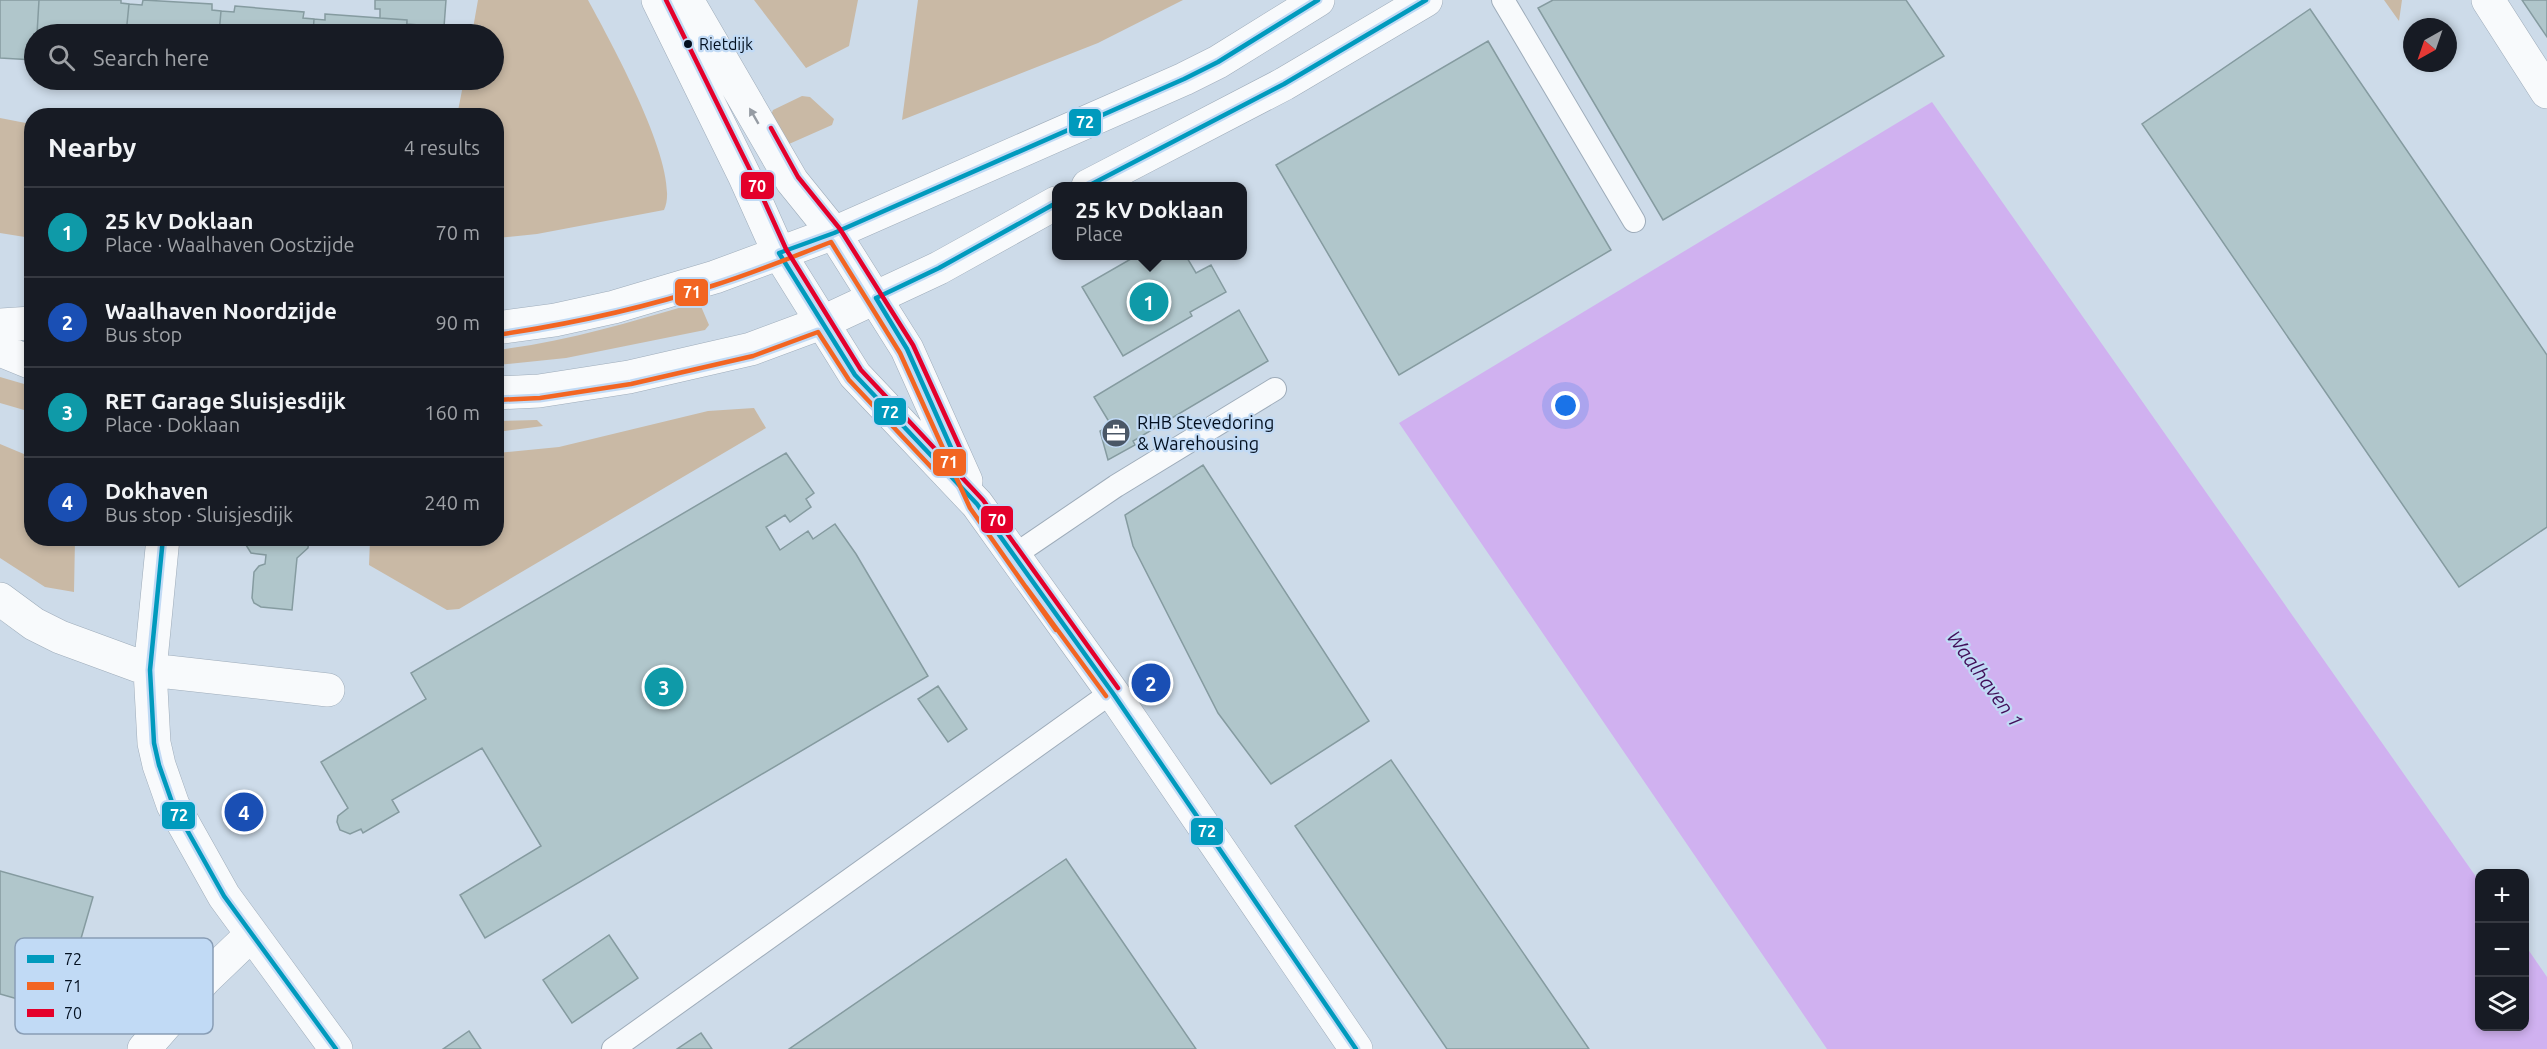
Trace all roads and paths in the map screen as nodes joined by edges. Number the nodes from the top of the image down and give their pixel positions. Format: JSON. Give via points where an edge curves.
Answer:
{"nodes":[{"id":1,"x":658,"y":0,"type":"edge"},
{"id":2,"x":687,"y":0,"type":"edge"},
{"id":3,"x":1318,"y":0,"type":"edge"},
{"id":4,"x":1426,"y":0,"type":"edge"},
{"id":5,"x":1503,"y":0,"type":"edge"},
{"id":6,"x":2488,"y":0,"type":"edge"},
{"id":7,"x":2547,"y":92,"type":"edge"},
{"id":8,"x":1096,"y":182,"type":"edge"},
{"id":9,"x":1052,"y":205,"type":"edge"},
{"id":10,"x":1634,"y":221,"type":"dead end"},
{"id":11,"x":834,"y":233,"type":"junction"},
{"id":12,"x":779,"y":253,"type":"junction"},
{"id":13,"x":876,"y":298,"type":"junction"},
{"id":14,"x":821,"y":323,"type":"junction"},
{"id":15,"x":24,"y":324,"type":"edge"},
{"id":16,"x":0,"y":325,"type":"edge"},
{"id":17,"x":504,"y":327,"type":"edge"},
{"id":18,"x":0,"y":350,"type":"edge"},
{"id":19,"x":24,"y":360,"type":"edge"},
{"id":20,"x":1275,"y":389,"type":"dead end"},
{"id":21,"x":504,"y":393,"type":"edge"},
{"id":22,"x":977,"y":504,"type":"junction"},
{"id":23,"x":163,"y":546,"type":"edge"},
{"id":24,"x":1012,"y":556,"type":"junction"},
{"id":25,"x":0,"y":599,"type":"edge"},
{"id":26,"x":150,"y":670,"type":"junction"},
{"id":27,"x":328,"y":690,"type":"dead end"},
{"id":28,"x":1112,"y":692,"type":"junction"},
{"id":29,"x":251,"y":935,"type":"junction"},
{"id":30,"x":213,"y":971,"type":"edge"},
{"id":31,"x":157,"y":1034,"type":"edge"},
{"id":32,"x":144,"y":1049,"type":"edge"},
{"id":33,"x":336,"y":1049,"type":"edge"},
{"id":34,"x":613,"y":1049,"type":"edge"},
{"id":35,"x":1356,"y":1049,"type":"edge"}],
"edges":[{"from":1,"to":12,"type":"street"},
{"from":11,"to":2,"type":"street","one_way":true,"via":[[792,181]]},
{"from":3,"to":11,"type":"street","via":[[1184,79]]},
{"from":4,"to":8,"type":"street","via":[[1284,84]]},
{"from":5,"to":10,"type":"lane"},
{"from":6,"to":7,"type":"street"},
{"from":9,"to":13,"type":"street"},
{"from":11,"to":12,"type":"street"},
{"from":11,"to":13,"type":"street"},
{"from":12,"to":14,"type":"street"},
{"from":12,"to":17,"type":"street","via":[[715,278],[614,307]]},
{"from":13,"to":14,"type":"street"},
{"from":13,"to":22,"type":"street","via":[[907,349]]},
{"from":14,"to":21,"type":"street","via":[[751,349],[629,377]]},
{"from":14,"to":22,"type":"street","via":[[855,375]]},
{"from":15,"to":16,"type":"street"},
{"from":18,"to":19,"type":"street"},
{"from":20,"to":24,"type":"lane","via":[[1109,490]]},
{"from":22,"to":24,"type":"street"},
{"from":23,"to":26,"type":"street"},
{"from":24,"to":28,"type":"street"},
{"from":25,"to":26,"type":"street","via":[[60,637]]},
{"from":26,"to":27,"type":"street"},
{"from":26,"to":29,"type":"street","via":[[154,743],[173,805],[224,896]]},
{"from":28,"to":34,"type":"lane"},
{"from":28,"to":35,"type":"street"},
{"from":29,"to":30,"type":"street"},
{"from":29,"to":33,"type":"street"},
{"from":31,"to":32,"type":"street"}]}
